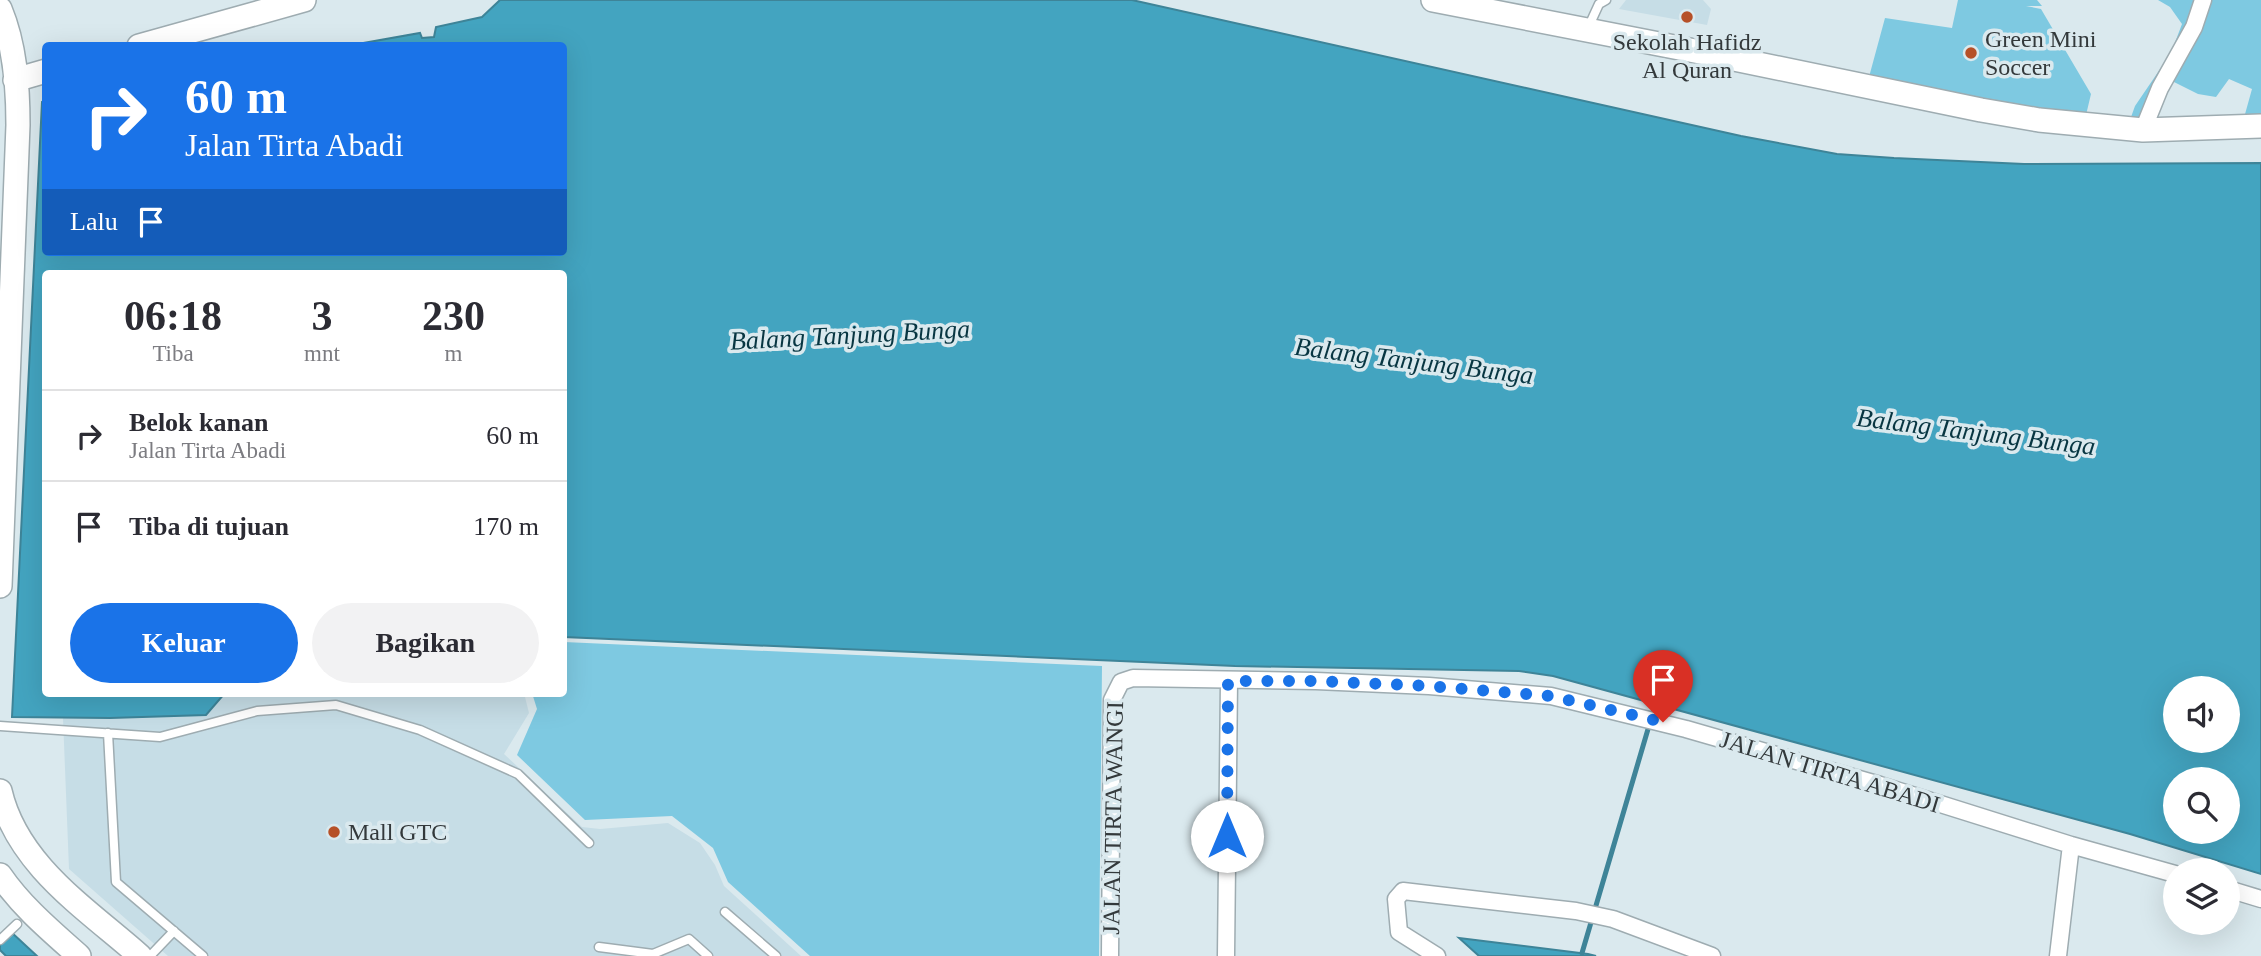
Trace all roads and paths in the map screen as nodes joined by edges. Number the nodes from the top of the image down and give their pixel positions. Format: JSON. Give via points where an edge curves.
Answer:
{"nodes":[{"id":1,"x":304,"y":0,"type":"edge"},
{"id":2,"x":1606,"y":0,"type":"edge"},
{"id":3,"x":2203,"y":0,"type":"edge"},
{"id":4,"x":1442,"y":1,"type":"edge"},
{"id":5,"x":0,"y":9,"type":"edge"},
{"id":6,"x":1587,"y":31,"type":"junction"},
{"id":7,"x":153,"y":42,"type":"edge"},
{"id":8,"x":42,"y":72,"type":"edge"},
{"id":9,"x":15,"y":80,"type":"junction"},
{"id":10,"x":2261,"y":126,"type":"edge"},
{"id":11,"x":2143,"y":130,"type":"junction"},
{"id":12,"x":0,"y":586,"type":"edge"},
{"id":13,"x":1228,"y":681,"type":"junction"},
{"id":14,"x":1121,"y":682,"type":"joint"},
{"id":15,"x":0,"y":726,"type":"edge"},
{"id":16,"x":108,"y":733,"type":"junction"},
{"id":17,"x":0,"y":791,"type":"edge"},
{"id":18,"x":589,"y":843,"type":"dead end"},
{"id":19,"x":2071,"y":845,"type":"junction"},
{"id":20,"x":2163,"y":871,"type":"edge"},
{"id":21,"x":0,"y":876,"type":"edge"},
{"id":22,"x":2240,"y":893,"type":"edge"},
{"id":23,"x":2261,"y":899,"type":"edge"},
{"id":24,"x":725,"y":912,"type":"dead end"},
{"id":25,"x":17,"y":924,"type":"dead end"},
{"id":26,"x":174,"y":931,"type":"junction"},
{"id":27,"x":0,"y":940,"type":"edge"},
{"id":28,"x":599,"y":947,"type":"dead end"},
{"id":29,"x":79,"y":956,"type":"edge"},
{"id":30,"x":140,"y":956,"type":"edge"},
{"id":31,"x":150,"y":956,"type":"edge"},
{"id":32,"x":203,"y":956,"type":"edge"},
{"id":33,"x":708,"y":956,"type":"edge"},
{"id":34,"x":776,"y":956,"type":"edge"},
{"id":35,"x":1110,"y":956,"type":"edge"},
{"id":36,"x":1226,"y":956,"type":"edge"},
{"id":37,"x":1437,"y":956,"type":"edge"},
{"id":38,"x":1713,"y":956,"type":"edge"},
{"id":39,"x":2058,"y":956,"type":"edge"}],
"edges":[{"from":1,"to":7,"type":"street"},
{"from":2,"to":6,"type":"lane","via":[[1599,4]]},
{"from":3,"to":11,"type":"street"},
{"from":4,"to":6,"type":"street"},
{"from":5,"to":9,"type":"street","via":[[13,50]]},
{"from":6,"to":11,"type":"street","via":[[1992,112]]},
{"from":8,"to":9,"type":"street"},
{"from":9,"to":12,"type":"street","via":[[18,125]]},
{"from":10,"to":11,"type":"street"},
{"from":13,"to":14,"type":"street","name":"JALAN TIRTA ABADI","via":[[1133,678]]},
{"from":13,"to":19,"type":"street","name":"JALAN TIRTA ABADI","via":[[1316,681],[1551,696],[1686,729]]},
{"from":13,"to":36,"type":"street"},
{"from":14,"to":35,"type":"street","name":"JALAN TIRTA WANGI","via":[[1112,700]]},
{"from":15,"to":16,"type":"lane"},
{"from":16,"to":18,"type":"lane","via":[[160,737],[257,711],[336,705],[420,730],[518,774]]},
{"from":16,"to":26,"type":"lane","via":[[116,882]]},
{"from":17,"to":30,"type":"street","via":[[20,841],[32,858]]},
{"from":19,"to":20,"type":"street","name":"JALAN TIRTA ABADI"},
{"from":19,"to":39,"type":"street"},
{"from":21,"to":29,"type":"street","via":[[35,917]]},
{"from":22,"to":23,"type":"street"},
{"from":24,"to":34,"type":"lane"},
{"from":25,"to":27,"type":"lane"},
{"from":26,"to":31,"type":"lane"},
{"from":26,"to":32,"type":"lane"},
{"from":28,"to":33,"type":"lane","via":[[653,954],[689,939]]},
{"from":37,"to":38,"type":"street","via":[[1399,932],[1396,899],[1403,891],[1576,911],[1613,919]]}]}
